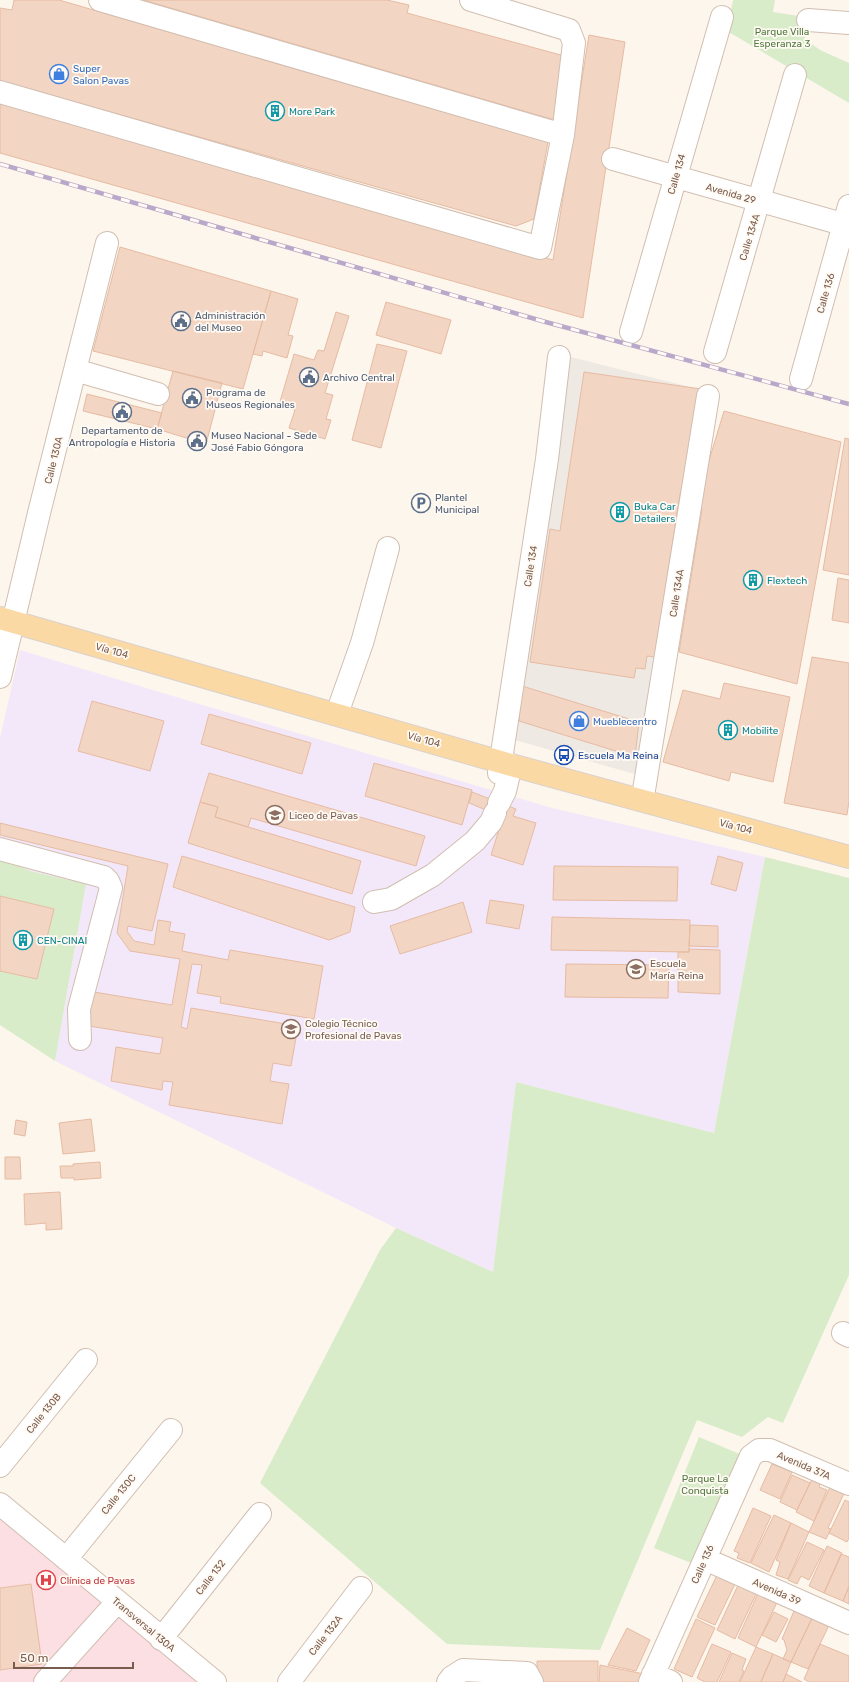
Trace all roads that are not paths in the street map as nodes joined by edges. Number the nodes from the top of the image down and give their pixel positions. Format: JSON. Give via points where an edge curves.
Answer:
{"nodes":[{"id":1,"x":471,"y":0,"type":"edge"},
{"id":2,"x":113,"y":2,"type":"edge"},
{"id":3,"x":722,"y":17,"type":"dead end"},
{"id":4,"x":808,"y":20,"type":"dead end"},
{"id":5,"x":849,"y":23,"type":"edge"},
{"id":6,"x":795,"y":75,"type":"dead end"},
{"id":7,"x":0,"y":92,"type":"edge"},
{"id":8,"x":563,"y":135,"type":"junction"},
{"id":9,"x":613,"y":159,"type":"dead end"},
{"id":10,"x":675,"y":177,"type":"junction"},
{"id":11,"x":760,"y":201,"type":"junction"},
{"id":12,"x":847,"y":219,"type":"edge"},
{"id":13,"x":107,"y":243,"type":"dead end"},
{"id":14,"x":631,"y":332,"type":"dead end"},
{"id":15,"x":715,"y":352,"type":"dead end"},
{"id":16,"x":559,"y":357,"type":"dead end"},
{"id":17,"x":75,"y":370,"type":"junction"},
{"id":18,"x":801,"y":379,"type":"dead end"},
{"id":19,"x":158,"y":394,"type":"dead end"},
{"id":20,"x":708,"y":396,"type":"dead end"},
{"id":21,"x":388,"y":548,"type":"dead end"},
{"id":22,"x":6,"y":620,"type":"edge"},
{"id":23,"x":0,"y":677,"type":"edge"},
{"id":24,"x":335,"y":714,"type":"junction"},
{"id":25,"x":503,"y":766,"type":"junction"},
{"id":26,"x":644,"y":790,"type":"dead end"},
{"id":27,"x":0,"y":849,"type":"edge"},
{"id":28,"x":849,"y":857,"type":"edge"},
{"id":29,"x":374,"y":902,"type":"dead end"},
{"id":30,"x":80,"y":1039,"type":"dead end"},
{"id":31,"x":86,"y":1360,"type":"dead end"},
{"id":32,"x":171,"y":1430,"type":"dead end"},
{"id":33,"x":759,"y":1450,"type":"joint"},
{"id":34,"x":0,"y":1466,"type":"edge"},
{"id":35,"x":849,"y":1484,"type":"edge"},
{"id":36,"x":0,"y":1504,"type":"edge"},
{"id":37,"x":260,"y":1514,"type":"dead end"},
{"id":38,"x":66,"y":1559,"type":"junction"},
{"id":39,"x":705,"y":1559,"type":"junction"},
{"id":40,"x":362,"y":1588,"type":"dead end"},
{"id":41,"x":117,"y":1602,"type":"junction"},
{"id":42,"x":849,"y":1623,"type":"edge"},
{"id":43,"x":161,"y":1639,"type":"junction"},
{"id":44,"x":658,"y":1679,"type":"edge"},
{"id":45,"x":45,"y":1682,"type":"edge"},
{"id":46,"x":215,"y":1682,"type":"edge"},
{"id":47,"x":289,"y":1682,"type":"edge"},
{"id":48,"x":448,"y":1682,"type":"edge"},
{"id":49,"x":532,"y":1682,"type":"edge"}],
"edges":[{"from":1,"to":8,"type":"street","via":[[570,30],[574,43]]},
{"from":2,"to":8,"type":"street"},
{"from":3,"to":10,"type":"street","name":"Calle 134"},
{"from":4,"to":5,"type":"street"},
{"from":6,"to":11,"type":"street","name":"Calle 134A"},
{"from":7,"to":8,"type":"street","via":[[540,248]]},
{"from":9,"to":10,"type":"street","name":"Avenida 29"},
{"from":10,"to":11,"type":"street","name":"Avenida 29"},
{"from":10,"to":14,"type":"street","name":"Calle 134"},
{"from":11,"to":12,"type":"street","name":"Avenida 29"},
{"from":11,"to":15,"type":"street","name":"Calle 134A"},
{"from":12,"to":18,"type":"street","name":"Calle 136"},
{"from":13,"to":17,"type":"street","name":"Calle 130A"},
{"from":16,"to":25,"type":"street","name":"Calle 134","via":[[546,467]]},
{"from":17,"to":19,"type":"street"},
{"from":17,"to":22,"type":"street","name":"Calle 130A"},
{"from":20,"to":26,"type":"street","name":"Calle 134A"},
{"from":21,"to":24,"type":"street","via":[[362,643]]},
{"from":22,"to":23,"type":"street","name":"Calle 130A"},
{"from":22,"to":24,"type":"main road","name":"Vía 104"},
{"from":24,"to":25,"type":"main road","name":"Vía 104"},
{"from":25,"to":28,"type":"main road","name":"Vía 104"},
{"from":25,"to":29,"type":"street","name":"Calle 134","via":[[505,791],[491,822],[475,841],[433,875],[391,899]]},
{"from":27,"to":30,"type":"street","via":[[104,877],[111,888],[79,1009]]},
{"from":31,"to":34,"type":"street","name":"Calle 130B"},
{"from":32,"to":38,"type":"street","name":"Calle 130C"},
{"from":33,"to":35,"type":"street","name":"Avenida 37A","via":[[770,1450]]},
{"from":33,"to":39,"type":"street","name":"Calle 136","via":[[751,1456]]},
{"from":36,"to":38,"type":"street","name":"Transversal 130A"},
{"from":37,"to":43,"type":"street","name":"Calle 132"},
{"from":38,"to":41,"type":"street","name":"Transversal 130A"},
{"from":39,"to":42,"type":"street","name":"Avenida 39"},
{"from":39,"to":44,"type":"street","name":"Calle 136"},
{"from":40,"to":47,"type":"street","name":"Calle 132A"},
{"from":41,"to":43,"type":"street","name":"Transversal 130A"},
{"from":41,"to":45,"type":"street"},
{"from":43,"to":46,"type":"street","name":"Transversal 130A"},
{"from":48,"to":49,"type":"street","via":[[463,1670],[527,1674]]}]}
